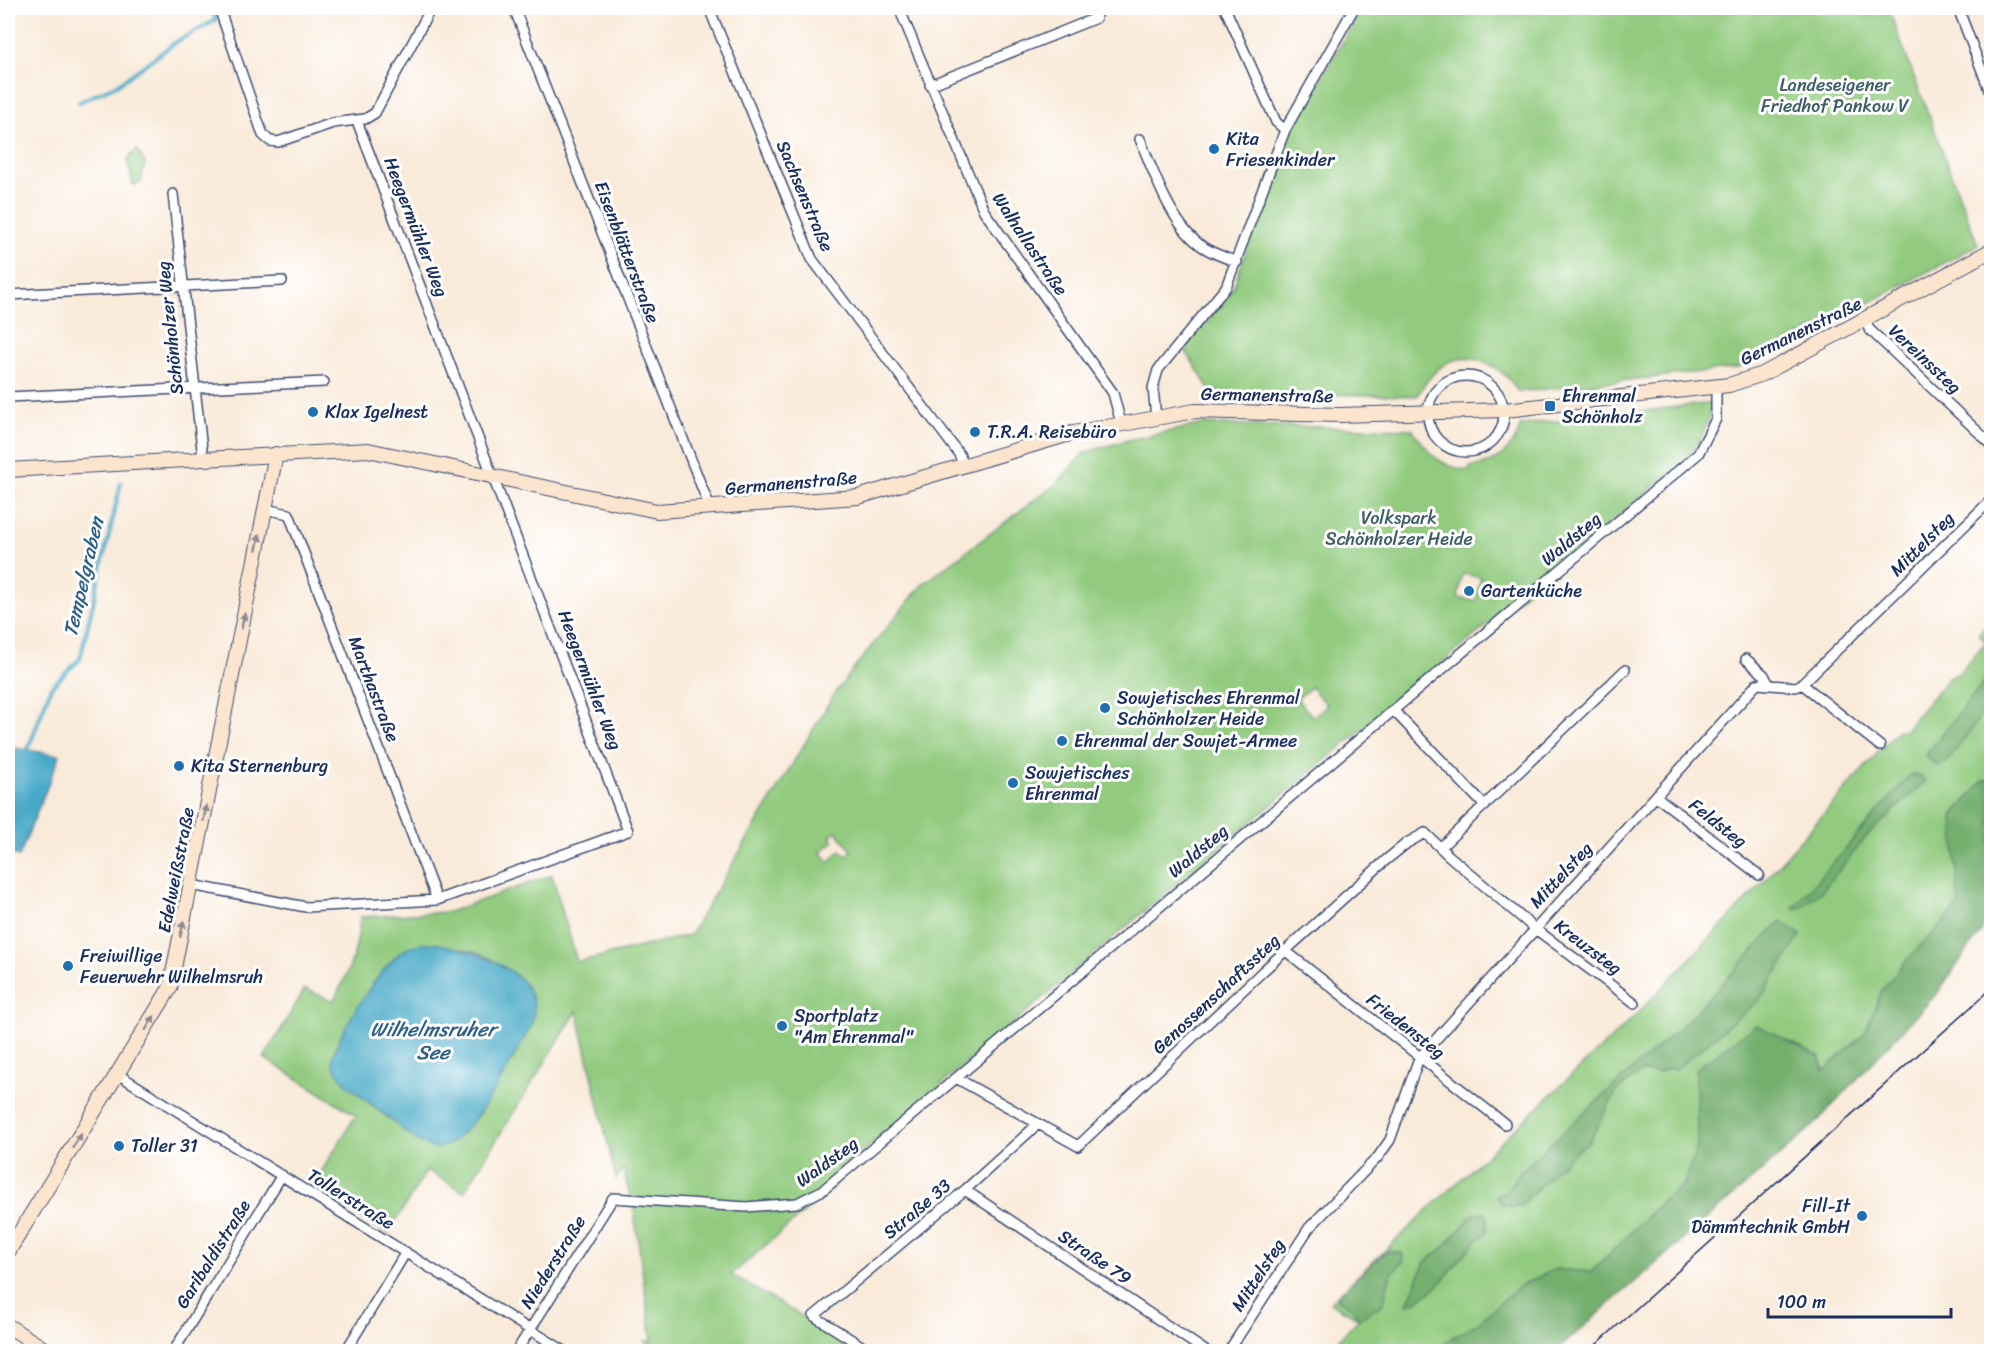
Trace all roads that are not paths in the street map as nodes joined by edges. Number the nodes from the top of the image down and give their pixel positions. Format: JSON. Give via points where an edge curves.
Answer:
{"nodes":[{"id":1,"x":219,"y":8,"type":"edge"},
{"id":2,"x":431,"y":8,"type":"edge"},
{"id":3,"x":514,"y":8,"type":"edge"},
{"id":4,"x":709,"y":8,"type":"edge"},
{"id":5,"x":899,"y":8,"type":"edge"},
{"id":6,"x":1225,"y":8,"type":"edge"},
{"id":7,"x":1354,"y":8,"type":"edge"},
{"id":8,"x":1958,"y":8,"type":"edge"},
{"id":9,"x":1096,"y":18,"type":"dead end"},
{"id":10,"x":930,"y":85,"type":"junction"},
{"id":11,"x":1992,"y":97,"type":"edge"},
{"id":12,"x":357,"y":121,"type":"junction"},
{"id":13,"x":1286,"y":130,"type":"junction"},
{"id":14,"x":1140,"y":139,"type":"dead end"},
{"id":15,"x":173,"y":194,"type":"dead end"},
{"id":16,"x":1992,"y":250,"type":"edge"},
{"id":17,"x":1237,"y":262,"type":"junction"},
{"id":18,"x":282,"y":281,"type":"dead end"},
{"id":19,"x":183,"y":286,"type":"junction"},
{"id":20,"x":8,"y":295,"type":"edge"},
{"id":21,"x":1865,"y":320,"type":"junction"},
{"id":22,"x":324,"y":382,"type":"dead end"},
{"id":23,"x":1716,"y":387,"type":"junction"},
{"id":24,"x":194,"y":388,"type":"junction"},
{"id":25,"x":8,"y":397,"type":"edge"},
{"id":26,"x":1505,"y":410,"type":"junction"},
{"id":27,"x":1428,"y":414,"type":"junction"},
{"id":28,"x":1156,"y":417,"type":"junction"},
{"id":29,"x":1121,"y":423,"type":"junction"},
{"id":30,"x":1992,"y":445,"type":"edge"},
{"id":31,"x":276,"y":454,"type":"junction"},
{"id":32,"x":203,"y":458,"type":"junction"},
{"id":33,"x":964,"y":466,"type":"junction"},
{"id":34,"x":8,"y":470,"type":"edge"},
{"id":35,"x":494,"y":477,"type":"junction"},
{"id":36,"x":1992,"y":498,"type":"edge"},
{"id":37,"x":710,"y":508,"type":"junction"},
{"id":38,"x":264,"y":509,"type":"junction"},
{"id":39,"x":1746,"y":659,"type":"dead end"},
{"id":40,"x":1624,"y":670,"type":"dead end"},
{"id":41,"x":1768,"y":683,"type":"junction"},
{"id":42,"x":1802,"y":684,"type":"junction"},
{"id":43,"x":1392,"y":710,"type":"junction"},
{"id":44,"x":1880,"y":746,"type":"dead end"},
{"id":45,"x":1657,"y":797,"type":"junction"},
{"id":46,"x":1485,"y":806,"type":"junction"},
{"id":47,"x":1441,"y":847,"type":"junction"},
{"id":48,"x":1759,"y":875,"type":"dead end"},
{"id":49,"x":191,"y":885,"type":"junction"},
{"id":50,"x":437,"y":900,"type":"junction"},
{"id":51,"x":1534,"y":928,"type":"junction"},
{"id":52,"x":1287,"y":952,"type":"junction"},
{"id":53,"x":1635,"y":1003,"type":"dead end"},
{"id":54,"x":1419,"y":1058,"type":"junction"},
{"id":55,"x":118,"y":1075,"type":"junction"},
{"id":56,"x":956,"y":1078,"type":"junction"},
{"id":57,"x":1038,"y":1124,"type":"junction"},
{"id":58,"x":1505,"y":1124,"type":"dead end"},
{"id":59,"x":282,"y":1175,"type":"junction"},
{"id":60,"x":965,"y":1190,"type":"junction"},
{"id":61,"x":622,"y":1198,"type":"joint"},
{"id":62,"x":8,"y":1252,"type":"edge"},
{"id":63,"x":406,"y":1252,"type":"junction"},
{"id":64,"x":8,"y":1326,"type":"edge"},
{"id":65,"x":530,"y":1329,"type":"junction"},
{"id":66,"x":49,"y":1352,"type":"edge"},
{"id":67,"x":173,"y":1352,"type":"edge"},
{"id":68,"x":345,"y":1352,"type":"edge"},
{"id":69,"x":516,"y":1352,"type":"edge"},
{"id":70,"x":566,"y":1352,"type":"edge"},
{"id":71,"x":871,"y":1352,"type":"edge"},
{"id":72,"x":1207,"y":1352,"type":"edge"},
{"id":73,"x":1228,"y":1352,"type":"edge"}],
"edges":[{"from":1,"to":12,"type":"street","via":[[263,135],[270,141],[278,142],[333,123]]},
{"from":2,"to":12,"type":"street","via":[[375,113]]},
{"from":3,"to":37,"type":"street","name":"Eisenblätterstraße"},
{"from":4,"to":33,"type":"street","name":"Sachsenstraße","via":[[812,259],[959,454]]},
{"from":5,"to":10,"type":"street","name":"Walhallastraße"},
{"from":6,"to":13,"type":"street","via":[[1276,122]]},
{"from":7,"to":13,"type":"street"},
{"from":8,"to":11,"type":"street"},
{"from":9,"to":10,"type":"street"},
{"from":10,"to":29,"type":"street","name":"Walhallastraße","via":[[984,212],[1113,393]]},
{"from":12,"to":35,"type":"street","name":"Heegermühler Weg"},
{"from":13,"to":17,"type":"street"},
{"from":14,"to":17,"type":"street","via":[[1158,186],[1187,232],[1212,252]]},
{"from":15,"to":19,"type":"street","name":"Schönholzer Weg"},
{"from":16,"to":21,"type":"main road","name":"Germanenstraße"},
{"from":17,"to":28,"type":"street","via":[[1212,308],[1158,370],[1153,388]]},
{"from":18,"to":19,"type":"street"},
{"from":19,"to":20,"type":"street"},
{"from":19,"to":24,"type":"street","name":"Schönholzer Weg"},
{"from":21,"to":23,"type":"main road","name":"Germanenstraße","via":[[1763,374]]},
{"from":21,"to":30,"type":"street","name":"Vereinssteg","via":[[1869,329]]},
{"from":22,"to":24,"type":"street"},
{"from":23,"to":26,"type":"main road","name":"Germanenstraße"},
{"from":23,"to":43,"type":"street","name":"Waldsteg","via":[[1716,419],[1698,454]]},
{"from":24,"to":25,"type":"street"},
{"from":24,"to":32,"type":"street","name":"Schönholzer Weg"},
{"from":26,"to":27,"type":"main road","name":"Germanenstraße"},
{"from":26,"to":27,"type":"street","via":[[1497,391],[1481,378],[1470,375],[1448,380],[1439,387]]},
{"from":26,"to":27,"type":"street","via":[[1504,422],[1494,441],[1474,452],[1445,446],[1432,432]]},
{"from":27,"to":28,"type":"main road","name":"Germanenstraße","via":[[1224,410]]},
{"from":28,"to":29,"type":"main road","name":"Germanenstraße"},
{"from":29,"to":33,"type":"main road","name":"Germanenstraße","via":[[1073,433]]},
{"from":31,"to":32,"type":"main road"},
{"from":31,"to":35,"type":"main road","name":"Germanenstraße","via":[[368,450]]},
{"from":31,"to":38,"type":"main road","name":"Edelweißstraße"},
{"from":32,"to":34,"type":"main road"},
{"from":33,"to":37,"type":"main road","name":"Germanenstraße","via":[[858,497]]},
{"from":35,"to":37,"type":"main road","name":"Germanenstraße","via":[[657,511]]},
{"from":35,"to":50,"type":"street","name":"Heegermühler Weg","via":[[628,831]]},
{"from":36,"to":42,"type":"street","name":"Mittelsteg"},
{"from":49,"to":38,"type":"main road","name":"Edelweißstraße","one_way":true},
{"from":38,"to":50,"type":"street","name":"Marthastraße","via":[[289,514]]},
{"from":39,"to":41,"type":"street"},
{"from":40,"to":46,"type":"street"},
{"from":41,"to":42,"type":"street","via":[[1796,687]]},
{"from":41,"to":45,"type":"street","name":"Mittelsteg","via":[[1757,684]]},
{"from":42,"to":44,"type":"street"},
{"from":43,"to":46,"type":"street"},
{"from":43,"to":56,"type":"street","name":"Waldsteg"},
{"from":45,"to":48,"type":"street","name":"Feldsteg"},
{"from":45,"to":51,"type":"street","name":"Mittelsteg"},
{"from":46,"to":47,"type":"street"},
{"from":47,"to":51,"type":"street","name":"Kreuzsteg"},
{"from":47,"to":52,"type":"street","name":"Genossenschaftssteg","via":[[1425,833],[1407,843]]},
{"from":49,"to":50,"type":"street","name":"Heegermühler Weg","via":[[306,908]]},
{"from":55,"to":49,"type":"main road","name":"Edelweißstraße","one_way":true,"via":[[170,988]]},
{"from":51,"to":53,"type":"street","name":"Kreuzsteg"},
{"from":51,"to":54,"type":"street","name":"Mittelsteg"},
{"from":52,"to":54,"type":"street","name":"Friedensteg"},
{"from":52,"to":57,"type":"street","name":"Genossenschaftssteg","via":[[1078,1146]]},
{"from":54,"to":58,"type":"street","name":"Friedensteg"},
{"from":54,"to":73,"type":"street","name":"Mittelsteg","via":[[1390,1140],[1378,1158],[1309,1228]]},
{"from":55,"to":59,"type":"street","name":"Tollerstraße"},
{"from":62,"to":55,"type":"main road","name":"Edelweißstraße","one_way":true},
{"from":56,"to":57,"type":"street","name":"Genossenschaftssteg"},
{"from":56,"to":61,"type":"street","name":"Waldsteg","via":[[808,1199],[746,1207]]},
{"from":57,"to":60,"type":"street","name":"Straße 33"},
{"from":59,"to":63,"type":"street","name":"Tollerstraße"},
{"from":59,"to":67,"type":"street","name":"Garibaldistraße"},
{"from":60,"to":71,"type":"street","name":"Straße 33","via":[[814,1316]]},
{"from":60,"to":72,"type":"street","name":"Straße 79"},
{"from":61,"to":65,"type":"street","name":"Niederstraße","via":[[613,1198]]},
{"from":63,"to":65,"type":"street","name":"Tollerstraße"},
{"from":63,"to":68,"type":"street"},
{"from":64,"to":66,"type":"main road"},
{"from":65,"to":69,"type":"street","name":"Niederstraße"},
{"from":65,"to":70,"type":"street","name":"Tollerstraße"}]}
